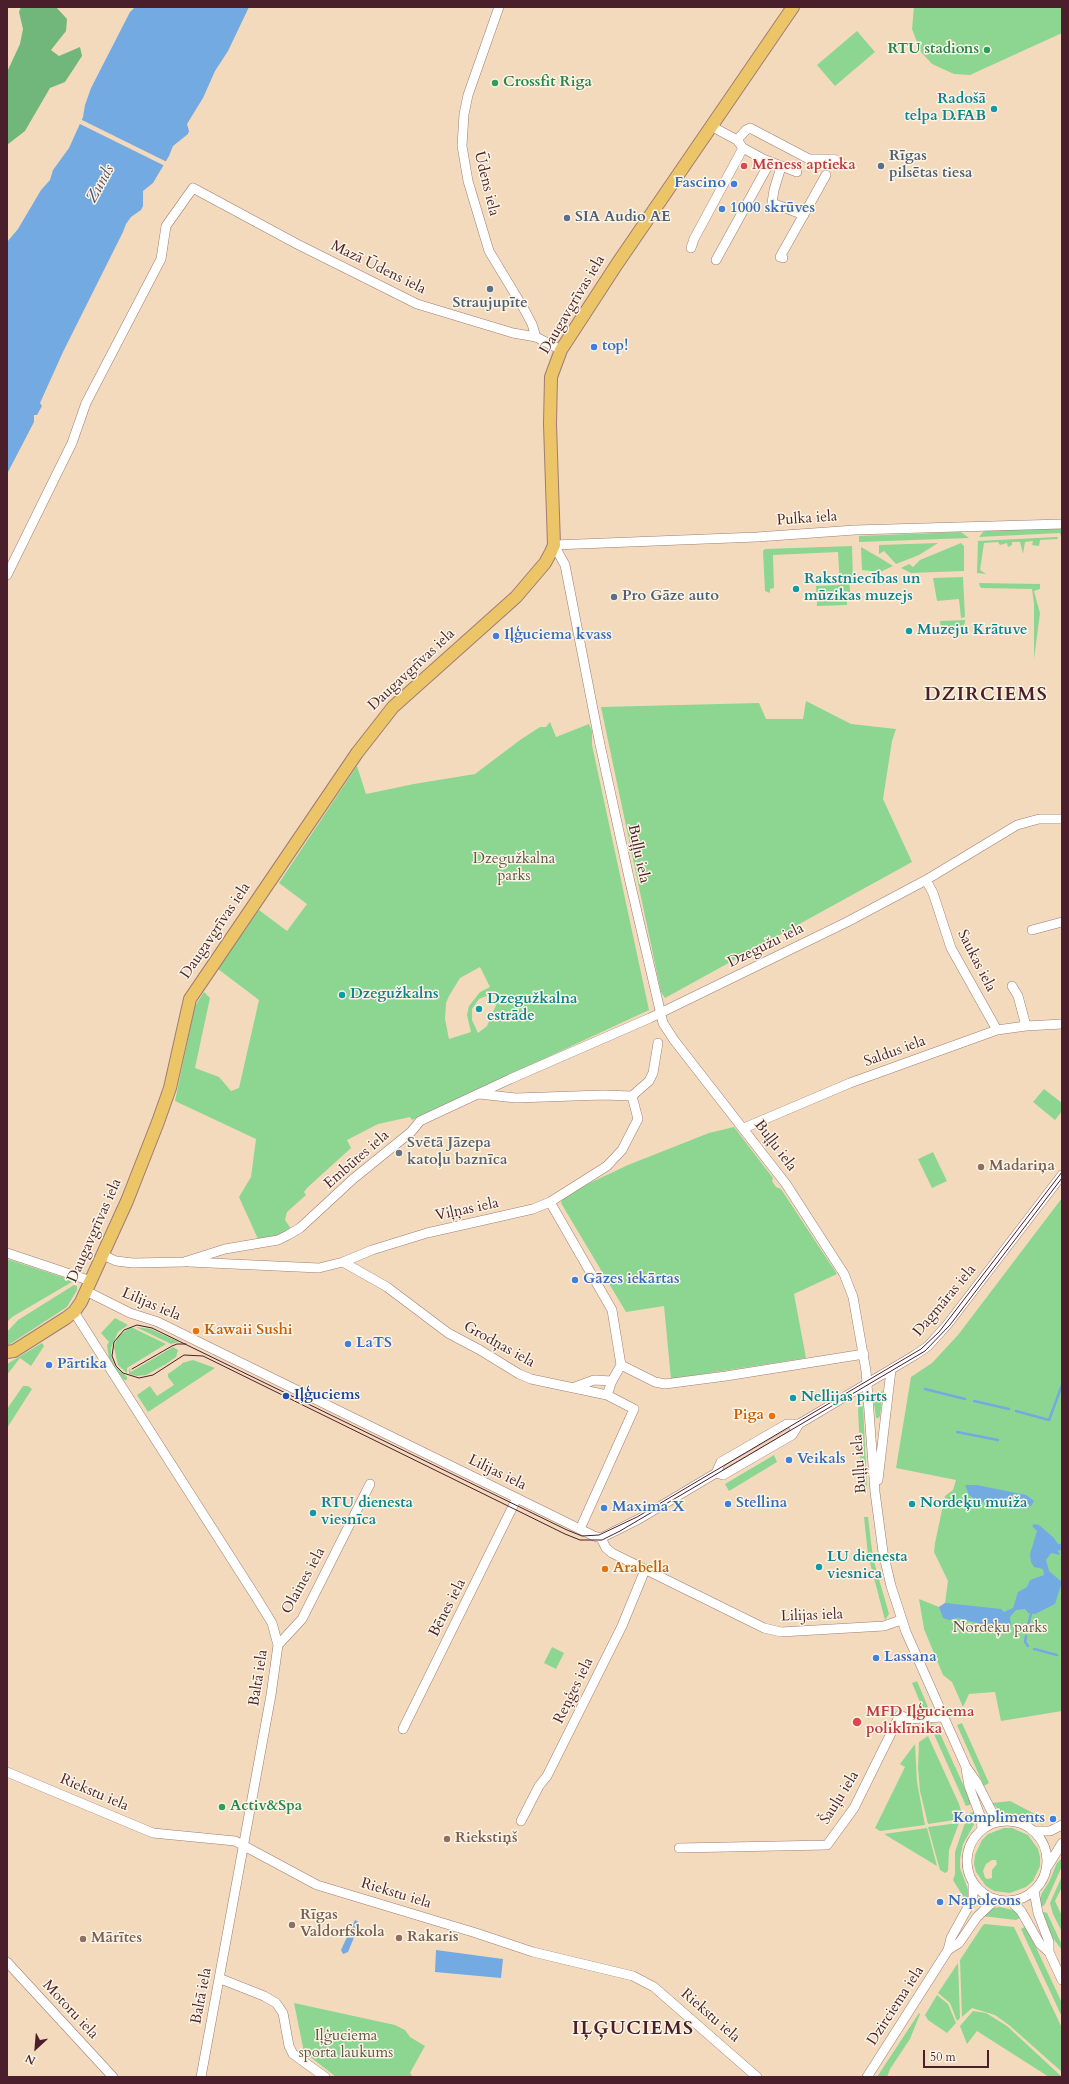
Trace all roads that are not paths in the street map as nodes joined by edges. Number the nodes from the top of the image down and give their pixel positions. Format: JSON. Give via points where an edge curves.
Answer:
{"nodes":[{"id":1,"x":499,"y":7,"type":"edge"},
{"id":2,"x":793,"y":7,"type":"edge"},
{"id":3,"x":711,"y":126,"type":"junction"},
{"id":4,"x":737,"y":140,"type":"junction"},
{"id":5,"x":743,"y":148,"type":"junction"},
{"id":6,"x":770,"y":162,"type":"junction"},
{"id":7,"x":840,"y":162,"type":"dead end"},
{"id":8,"x":782,"y":168,"type":"junction"},
{"id":9,"x":797,"y":172,"type":"dead end"},
{"id":10,"x":826,"y":175,"type":"dead end"},
{"id":11,"x":759,"y":182,"type":"junction"},
{"id":12,"x":774,"y":190,"type":"junction"},
{"id":13,"x":804,"y":215,"type":"junction"},
{"id":14,"x":691,"y":248,"type":"dead end"},
{"id":15,"x":783,"y":258,"type":"dead end"},
{"id":16,"x":716,"y":260,"type":"dead end"},
{"id":17,"x":536,"y":336,"type":"junction"},
{"id":18,"x":561,"y":350,"type":"junction"},
{"id":19,"x":1062,"y":524,"type":"edge"},
{"id":20,"x":554,"y":545,"type":"junction"},
{"id":21,"x":7,"y":575,"type":"edge"},
{"id":22,"x":1062,"y":819,"type":"edge"},
{"id":23,"x":926,"y":880,"type":"junction"},
{"id":24,"x":1062,"y":922,"type":"edge"},
{"id":25,"x":1032,"y":930,"type":"dead end"},
{"id":26,"x":1012,"y":986,"type":"dead end"},
{"id":27,"x":660,"y":1013,"type":"junction"},
{"id":28,"x":1062,"y":1024,"type":"edge"},
{"id":29,"x":1026,"y":1026,"type":"junction"},
{"id":30,"x":997,"y":1030,"type":"junction"},
{"id":31,"x":658,"y":1043,"type":"dead end"},
{"id":32,"x":477,"y":1094,"type":"junction"},
{"id":33,"x":632,"y":1096,"type":"junction"},
{"id":34,"x":744,"y":1128,"type":"junction"},
{"id":35,"x":1062,"y":1175,"type":"edge"},
{"id":36,"x":550,"y":1202,"type":"junction"},
{"id":37,"x":7,"y":1253,"type":"edge"},
{"id":38,"x":103,"y":1255,"type":"junction"},
{"id":39,"x":184,"y":1262,"type":"junction"},
{"id":40,"x":342,"y":1262,"type":"junction"},
{"id":41,"x":88,"y":1286,"type":"junction"},
{"id":42,"x":74,"y":1312,"type":"junction"},
{"id":43,"x":11,"y":1352,"type":"edge"},
{"id":44,"x":864,"y":1354,"type":"junction"},
{"id":45,"x":7,"y":1361,"type":"edge"},
{"id":46,"x":621,"y":1365,"type":"junction"},
{"id":47,"x":891,"y":1370,"type":"junction"},
{"id":48,"x":612,"y":1381,"type":"junction"},
{"id":49,"x":867,"y":1384,"type":"junction"},
{"id":50,"x":575,"y":1387,"type":"junction"},
{"id":51,"x":607,"y":1396,"type":"junction"},
{"id":52,"x":370,"y":1484,"type":"dead end"},
{"id":53,"x":875,"y":1492,"type":"junction"},
{"id":54,"x":517,"y":1498,"type":"junction"},
{"id":55,"x":580,"y":1529,"type":"junction"},
{"id":56,"x":601,"y":1538,"type":"junction"},
{"id":57,"x":645,"y":1570,"type":"junction"},
{"id":58,"x":901,"y":1620,"type":"junction"},
{"id":59,"x":278,"y":1645,"type":"junction"},
{"id":60,"x":943,"y":1717,"type":"junction"},
{"id":61,"x":403,"y":1729,"type":"dead end"},
{"id":62,"x":966,"y":1767,"type":"junction"},
{"id":63,"x":7,"y":1772,"type":"edge"},
{"id":64,"x":521,"y":1821,"type":"dead end"},
{"id":65,"x":1000,"y":1821,"type":"junction"},
{"id":66,"x":1062,"y":1825,"type":"edge"},
{"id":67,"x":982,"y":1829,"type":"junction"},
{"id":68,"x":1034,"y":1831,"type":"junction"},
{"id":69,"x":243,"y":1845,"type":"junction"},
{"id":70,"x":1061,"y":1846,"type":"edge"},
{"id":71,"x":679,"y":1848,"type":"dead end"},
{"id":72,"x":1048,"y":1866,"type":"junction"},
{"id":73,"x":973,"y":1883,"type":"junction"},
{"id":74,"x":1034,"y":1891,"type":"junction"},
{"id":75,"x":996,"y":1900,"type":"junction"},
{"id":76,"x":1011,"y":1901,"type":"junction"},
{"id":77,"x":948,"y":1950,"type":"junction"},
{"id":78,"x":1049,"y":1952,"type":"junction"},
{"id":79,"x":7,"y":1962,"type":"edge"},
{"id":80,"x":221,"y":1979,"type":"junction"},
{"id":81,"x":1062,"y":1980,"type":"edge"},
{"id":82,"x":113,"y":2077,"type":"edge"},
{"id":83,"x":201,"y":2077,"type":"edge"},
{"id":84,"x":325,"y":2077,"type":"edge"},
{"id":85,"x":758,"y":2077,"type":"edge"},
{"id":86,"x":867,"y":2077,"type":"edge"}],
"edges":[{"from":1,"to":17,"type":"street","name":"Ūdens iela","via":[[468,95],[462,146],[468,181],[489,251],[524,309]]},
{"from":2,"to":3,"type":"main road","name":"Daugavgrīvas iela"},
{"from":3,"to":4,"type":"street"},
{"from":3,"to":18,"type":"main road","name":"Daugavgrīvas iela"},
{"from":4,"to":5,"type":"street"},
{"from":4,"to":7,"type":"street","via":[[750,128],[809,159],[833,159]]},
{"from":5,"to":6,"type":"street"},
{"from":5,"to":14,"type":"street"},
{"from":6,"to":8,"type":"street"},
{"from":6,"to":11,"type":"street"},
{"from":8,"to":9,"type":"street"},
{"from":8,"to":12,"type":"street"},
{"from":10,"to":13,"type":"street"},
{"from":11,"to":12,"type":"street"},
{"from":11,"to":16,"type":"street"},
{"from":12,"to":13,"type":"street","via":[[772,203]]},
{"from":13,"to":15,"type":"street","via":[[780,257]]},
{"from":17,"to":18,"type":"street","name":"Mazā Ūdens iela"},
{"from":17,"to":21,"type":"street","name":"Mazā Ūdens iela","via":[[513,333],[417,304],[193,188],[166,226],[161,259],[86,403],[72,443]]},
{"from":18,"to":20,"type":"main road","name":"Daugavgrīvas iela","via":[[552,371],[551,391]]},
{"from":19,"to":20,"type":"street","name":"Pulka iela","via":[[855,530],[757,537]]},
{"from":20,"to":27,"type":"street","name":"Buļļu iela","via":[[565,566],[599,740]]},
{"from":20,"to":38,"type":"main road","name":"Daugavgrīvas iela","via":[[545,563],[516,597],[410,691],[376,726],[196,990],[188,1005],[166,1100]]},
{"from":22,"to":23,"type":"street","name":"Dzegužu iela","via":[[1039,819],[1017,825]]},
{"from":23,"to":27,"type":"street","name":"Dzegužu iela","via":[[847,922]]},
{"from":23,"to":30,"type":"street","name":"Saukas iela","via":[[933,893],[951,948]]},
{"from":24,"to":25,"type":"street"},
{"from":26,"to":29,"type":"street","via":[[1018,996]]},
{"from":27,"to":32,"type":"street","name":"Dzegužu iela"},
{"from":27,"to":34,"type":"street","name":"Buļļu iela","via":[[674,1040]]},
{"from":28,"to":29,"type":"street","name":"Saldus iela"},
{"from":29,"to":30,"type":"street","name":"Saldus iela"},
{"from":30,"to":34,"type":"street","name":"Saldus iela","via":[[850,1083]]},
{"from":31,"to":33,"type":"street","via":[[653,1073],[649,1081]]},
{"from":32,"to":33,"type":"street","via":[[516,1098]]},
{"from":32,"to":39,"type":"street","name":"Embūtes iela","via":[[420,1121],[416,1128],[288,1236],[225,1249]]},
{"from":33,"to":36,"type":"street","name":"Viļņas iela","via":[[638,1119],[622,1150],[607,1166]]},
{"from":34,"to":44,"type":"street","name":"Buļļu iela","via":[[786,1184],[844,1274],[853,1297]]},
{"from":35,"to":47,"type":"street","name":"Dagmāras iela","via":[[939,1335],[915,1355]]},
{"from":36,"to":40,"type":"street","name":"Viļņas iela","via":[[517,1214],[427,1232]]},
{"from":36,"to":46,"type":"street","via":[[612,1310]]},
{"from":37,"to":41,"type":"street","name":"Lilijas iela"},
{"from":38,"to":39,"type":"street","name":"Embūtes iela","via":[[116,1261],[133,1263]]},
{"from":38,"to":41,"type":"main road","name":"Daugavgrīvas iela"},
{"from":39,"to":40,"type":"street","name":"Viļņas iela","via":[[318,1268]]},
{"from":40,"to":50,"type":"street","name":"Grodņas iela","via":[[387,1287],[448,1333],[519,1374],[531,1379]]},
{"from":41,"to":42,"type":"main road","name":"Daugavgrīvas iela"},
{"from":41,"to":54,"type":"street","name":"Lilijas iela","via":[[130,1313],[158,1322]]},
{"from":42,"to":43,"type":"main road","name":"Daugavgrīvas iela"},
{"from":42,"to":59,"type":"street","name":"Baltā iela","via":[[272,1623]]},
{"from":43,"to":45,"type":"main road","name":"Daugavgrīvas iela"},
{"from":44,"to":46,"type":"street","via":[[665,1384],[654,1382]]},
{"from":44,"to":49,"type":"street","name":"Buļļu iela"},
{"from":46,"to":48,"type":"street"},
{"from":47,"to":49,"type":"street","name":"Dagmāras iela"},
{"from":47,"to":53,"type":"street","via":[[881,1462]]},
{"from":48,"to":50,"type":"street","via":[[594,1380]]},
{"from":48,"to":51,"type":"street"},
{"from":49,"to":53,"type":"street","name":"Buļļu iela"},
{"from":49,"to":56,"type":"street","name":"Dagmāras iela","via":[[799,1424],[787,1424],[721,1462],[716,1472],[639,1519]]},
{"from":50,"to":51,"type":"street","name":"Grodņas iela"},
{"from":51,"to":55,"type":"street","name":"Grodņas iela","via":[[634,1409]]},
{"from":52,"to":59,"type":"street","name":"Olaines iela","via":[[302,1619]]},
{"from":53,"to":58,"type":"street","name":"Buļļu iela","via":[[883,1552]]},
{"from":54,"to":55,"type":"street","name":"Lilijas iela"},
{"from":54,"to":61,"type":"street","name":"Bēnes iela"},
{"from":55,"to":56,"type":"street","name":"Lilijas iela"},
{"from":56,"to":57,"type":"street","name":"Lilijas iela","via":[[612,1553]]},
{"from":57,"to":58,"type":"street","name":"Lilijas iela","via":[[772,1631],[884,1626]]},
{"from":57,"to":64,"type":"street","name":"Reņģes iela","via":[[622,1626],[547,1776]]},
{"from":58,"to":60,"type":"street","name":"Buļļu iela"},
{"from":59,"to":69,"type":"street","name":"Baltā iela"},
{"from":60,"to":62,"type":"street","name":"Buļļu iela"},
{"from":60,"to":71,"type":"street","name":"Šauļu iela","via":[[908,1719],[900,1715],[854,1808],[826,1845]]},
{"from":62,"to":65,"type":"street","name":"Buļļu iela"},
{"from":62,"to":67,"type":"street","name":"Buļļu iela"},
{"from":63,"to":69,"type":"street","name":"Riekstu iela","via":[[153,1833],[228,1839]]},
{"from":65,"to":67,"type":"street"},
{"from":65,"to":68,"type":"street","via":[[1014,1821]]},
{"from":66,"to":68,"type":"street","via":[[1050,1831]]},
{"from":67,"to":73,"type":"street","via":[[972,1841],[967,1856],[968,1872]]},
{"from":68,"to":72,"type":"street","via":[[1047,1853]]},
{"from":69,"to":80,"type":"street","name":"Baltā iela"},
{"from":69,"to":85,"type":"street","name":"Riekstu iela","via":[[317,1885],[533,1952],[633,1976],[654,1987]]},
{"from":70,"to":72,"type":"street"},
{"from":72,"to":74,"type":"street"},
{"from":73,"to":75,"type":"street","via":[[981,1892]]},
{"from":73,"to":77,"type":"street","name":"Dzirciema iela","via":[[972,1898],[951,1938]]},
{"from":74,"to":76,"type":"street","via":[[1024,1898]]},
{"from":74,"to":78,"type":"street","via":[[1038,1913],[1049,1942]]},
{"from":75,"to":76,"type":"street"},
{"from":75,"to":77,"type":"street","name":"Dzirciema iela","via":[[977,1917],[959,1943]]},
{"from":76,"to":78,"type":"street","via":[[1027,1918],[1040,1944]]},
{"from":77,"to":86,"type":"street","name":"Dzirciema iela"},
{"from":78,"to":81,"type":"street"},
{"from":79,"to":82,"type":"street","name":"Motoru iela"},
{"from":80,"to":83,"type":"street","name":"Baltā iela"},
{"from":80,"to":84,"type":"street","via":[[276,2003],[283,2013],[293,2054]]}]}
